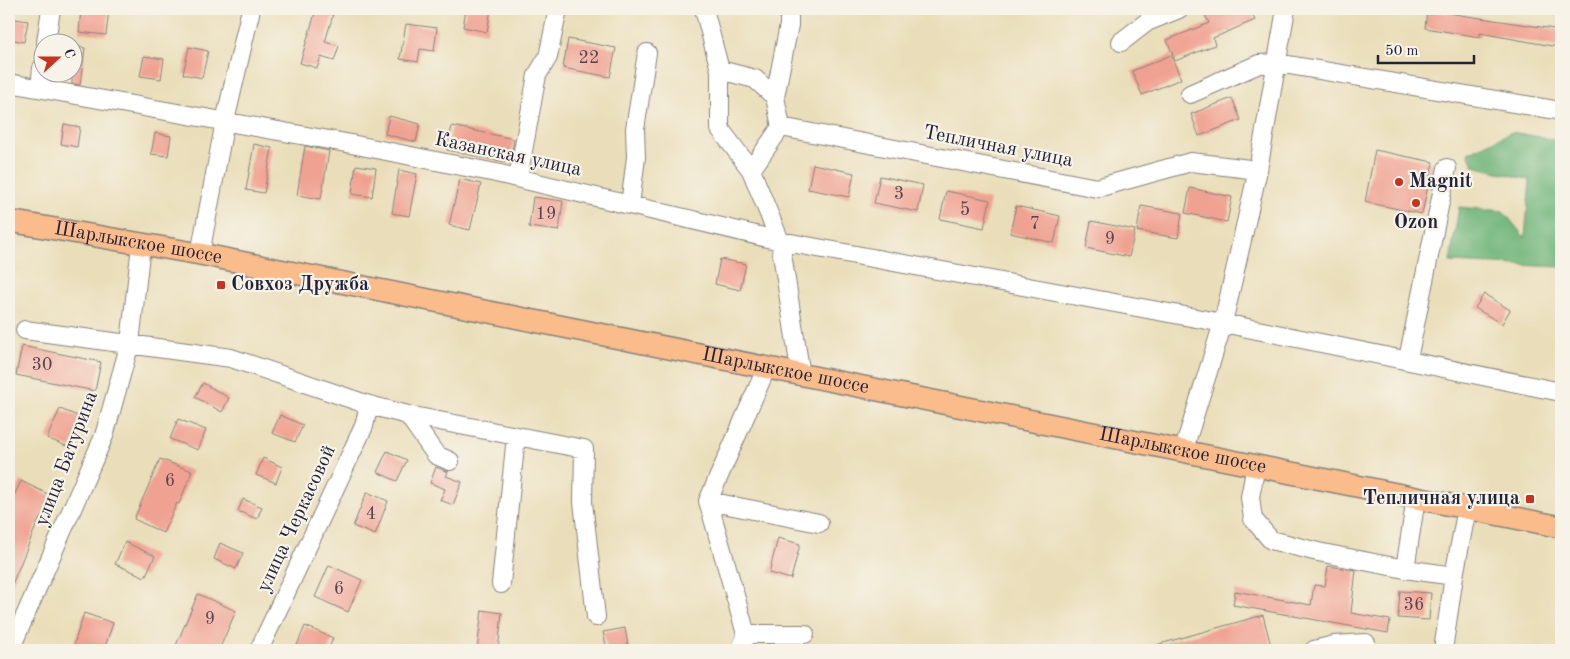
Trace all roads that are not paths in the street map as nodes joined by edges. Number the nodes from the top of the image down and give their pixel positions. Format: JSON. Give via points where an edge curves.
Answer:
{"nodes":[{"id":1,"x":51,"y":9,"type":"edge"},
{"id":2,"x":251,"y":9,"type":"edge"},
{"id":3,"x":558,"y":9,"type":"edge"},
{"id":4,"x":704,"y":9,"type":"edge"},
{"id":5,"x":789,"y":9,"type":"edge"},
{"id":6,"x":1179,"y":9,"type":"edge"},
{"id":7,"x":1286,"y":9,"type":"edge"},
{"id":8,"x":1147,"y":15,"type":"edge"},
{"id":9,"x":48,"y":32,"type":"edge"},
{"id":10,"x":1121,"y":42,"type":"dead end"},
{"id":11,"x":647,"y":53,"type":"dead end"},
{"id":12,"x":1277,"y":63,"type":"junction"},
{"id":13,"x":720,"y":70,"type":"junction"},
{"id":14,"x":41,"y":82,"type":"edge"},
{"id":15,"x":9,"y":83,"type":"edge"},
{"id":16,"x":40,"y":88,"type":"junction"},
{"id":17,"x":1190,"y":94,"type":"dead end"},
{"id":18,"x":776,"y":97,"type":"junction"},
{"id":19,"x":1561,"y":111,"type":"edge"},
{"id":20,"x":225,"y":121,"type":"junction"},
{"id":21,"x":781,"y":127,"type":"junction"},
{"id":22,"x":1447,"y":168,"type":"dead end"},
{"id":23,"x":751,"y":170,"type":"junction"},
{"id":24,"x":1258,"y":170,"type":"junction"},
{"id":25,"x":518,"y":178,"type":"junction"},
{"id":26,"x":630,"y":205,"type":"junction"},
{"id":27,"x":9,"y":221,"type":"edge"},
{"id":28,"x":780,"y":241,"type":"junction"},
{"id":29,"x":142,"y":244,"type":"junction"},
{"id":30,"x":200,"y":254,"type":"junction"},
{"id":31,"x":1223,"y":323,"type":"junction"},
{"id":32,"x":25,"y":330,"type":"dead end"},
{"id":33,"x":130,"y":343,"type":"junction"},
{"id":34,"x":1408,"y":359,"type":"junction"},
{"id":35,"x":766,"y":369,"type":"junction"},
{"id":36,"x":801,"y":376,"type":"junction"},
{"id":37,"x":1561,"y":392,"type":"edge"},
{"id":38,"x":369,"y":405,"type":"junction"},
{"id":39,"x":408,"y":416,"type":"junction"},
{"id":40,"x":516,"y":436,"type":"junction"},
{"id":41,"x":1183,"y":452,"type":"junction"},
{"id":42,"x":450,"y":461,"type":"dead end"},
{"id":43,"x":1256,"y":466,"type":"junction"},
{"id":44,"x":1416,"y":498,"type":"junction"},
{"id":45,"x":708,"y":500,"type":"junction"},
{"id":46,"x":1467,"y":508,"type":"junction"},
{"id":47,"x":819,"y":523,"type":"dead end"},
{"id":48,"x":1561,"y":527,"type":"edge"},
{"id":49,"x":1404,"y":569,"type":"junction"},
{"id":50,"x":1454,"y":576,"type":"junction"},
{"id":51,"x":501,"y":584,"type":"dead end"},
{"id":52,"x":596,"y":617,"type":"dead end"},
{"id":53,"x":804,"y":634,"type":"dead end"},
{"id":54,"x":743,"y":642,"type":"edge"},
{"id":55,"x":10,"y":650,"type":"edge"},
{"id":56,"x":259,"y":650,"type":"edge"},
{"id":57,"x":1314,"y":650,"type":"edge"},
{"id":58,"x":1365,"y":650,"type":"edge"},
{"id":59,"x":1443,"y":650,"type":"edge"}],
"edges":[{"from":1,"to":9,"type":"street"},
{"from":2,"to":20,"type":"street"},
{"from":3,"to":25,"type":"street","via":[[548,57],[538,75]]},
{"from":4,"to":13,"type":"street"},
{"from":5,"to":18,"type":"street"},
{"from":6,"to":8,"type":"street"},
{"from":7,"to":12,"type":"street"},
{"from":8,"to":10,"type":"street"},
{"from":11,"to":26,"type":"street","via":[[635,129],[636,157]]},
{"from":12,"to":17,"type":"street","via":[[1259,64]]},
{"from":12,"to":19,"type":"street"},
{"from":12,"to":24,"type":"street"},
{"from":13,"to":18,"type":"street","via":[[755,79]]},
{"from":13,"to":23,"type":"street","via":[[720,130]]},
{"from":14,"to":16,"type":"street"},
{"from":15,"to":16,"type":"street","name":"Казанская улица"},
{"from":16,"to":20,"type":"street","name":"Казанская улица"},
{"from":18,"to":21,"type":"street"},
{"from":20,"to":25,"type":"street","name":"Казанская улица"},
{"from":20,"to":30,"type":"street"},
{"from":21,"to":23,"type":"street"},
{"from":21,"to":24,"type":"street","name":"Тепличная улица","via":[[1098,188],[1191,162]]},
{"from":22,"to":34,"type":"street"},
{"from":23,"to":28,"type":"street"},
{"from":24,"to":31,"type":"street"},
{"from":25,"to":26,"type":"street","name":"Казанская улица"},
{"from":26,"to":28,"type":"street","name":"Казанская улица"},
{"from":27,"to":29,"type":"main road","name":"Шарлыкское шоссе"},
{"from":28,"to":31,"type":"street","name":"Казанская улица"},
{"from":28,"to":36,"type":"street"},
{"from":29,"to":30,"type":"main road","name":"Шарлыкское шоссе"},
{"from":29,"to":33,"type":"street","name":"улица Батурина"},
{"from":30,"to":35,"type":"main road","name":"Шарлыкское шоссе"},
{"from":31,"to":34,"type":"street","name":"Казанская улица"},
{"from":31,"to":41,"type":"street"},
{"from":32,"to":33,"type":"street"},
{"from":33,"to":38,"type":"street","via":[[232,358]]},
{"from":33,"to":55,"type":"street","name":"улица Батурина","via":[[104,436]]},
{"from":34,"to":37,"type":"street","name":"Казанская улица"},
{"from":35,"to":36,"type":"main road","name":"Шарлыкское шоссе"},
{"from":35,"to":45,"type":"street"},
{"from":36,"to":41,"type":"main road","name":"Шарлыкское шоссе"},
{"from":38,"to":39,"type":"street"},
{"from":38,"to":56,"type":"street","name":"улица Черкасовой","via":[[364,426]]},
{"from":39,"to":40,"type":"street"},
{"from":39,"to":42,"type":"street","via":[[436,455]]},
{"from":40,"to":51,"type":"street"},
{"from":40,"to":52,"type":"street","via":[[584,449],[583,502]]},
{"from":41,"to":43,"type":"main road","name":"Шарлыкское шоссе"},
{"from":43,"to":44,"type":"main road","name":"Шарлыкское шоссе"},
{"from":43,"to":49,"type":"street","via":[[1250,497],[1253,519],[1272,540]]},
{"from":44,"to":46,"type":"main road","name":"Шарлыкское шоссе"},
{"from":44,"to":49,"type":"street"},
{"from":45,"to":47,"type":"street"},
{"from":45,"to":54,"type":"street"},
{"from":46,"to":48,"type":"main road","name":"Шарлыкское шоссе"},
{"from":46,"to":50,"type":"street"},
{"from":49,"to":50,"type":"street"},
{"from":50,"to":59,"type":"street"},
{"from":53,"to":54,"type":"street"},
{"from":57,"to":58,"type":"street","via":[[1366,643]]}]}
